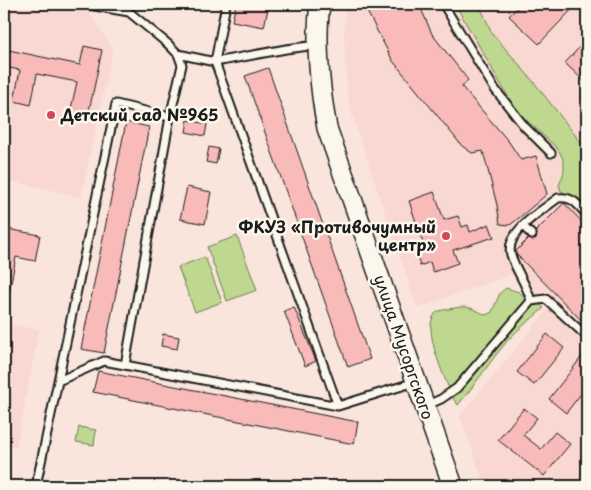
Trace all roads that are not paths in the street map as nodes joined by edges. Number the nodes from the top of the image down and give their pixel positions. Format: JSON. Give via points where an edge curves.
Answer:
{"nodes":[{"id":1,"x":83,"y":4,"type":"edge"},
{"id":2,"x":226,"y":4,"type":"edge"},
{"id":3,"x":320,"y":4,"type":"edge"},
{"id":4,"x":443,"y":4,"type":"edge"},
{"id":5,"x":320,"y":44,"type":"junction"},
{"id":6,"x":178,"y":54,"type":"junction"},
{"id":7,"x":215,"y":62,"type":"junction"},
{"id":8,"x":170,"y":116,"type":"junction"},
{"id":9,"x":551,"y":153,"type":"dead end"},
{"id":10,"x":587,"y":215,"type":"edge"},
{"id":11,"x":523,"y":226,"type":"junction"},
{"id":12,"x":532,"y":235,"type":"dead end"},
{"id":13,"x":531,"y":301,"type":"junction"},
{"id":14,"x":583,"y":333,"type":"dead end"},
{"id":15,"x":126,"y":365,"type":"junction"},
{"id":16,"x":58,"y":381,"type":"junction"},
{"id":17,"x":416,"y":381,"type":"junction"},
{"id":18,"x":338,"y":406,"type":"junction"},
{"id":19,"x":425,"y":406,"type":"junction"},
{"id":20,"x":36,"y":486,"type":"edge"},
{"id":21,"x":453,"y":486,"type":"edge"}],
"edges":[{"from":1,"to":6,"type":"lane","via":[[129,12]]},
{"from":2,"to":7,"type":"lane"},
{"from":3,"to":5,"type":"street","name":"улица Мусоргского"},
{"from":4,"to":9,"type":"lane","via":[[494,88]]},
{"from":5,"to":7,"type":"lane"},
{"from":5,"to":17,"type":"street","name":"улица Мусоргского","via":[[327,128]]},
{"from":6,"to":7,"type":"lane"},
{"from":6,"to":8,"type":"lane","via":[[182,65]]},
{"from":7,"to":18,"type":"lane"},
{"from":8,"to":15,"type":"lane"},
{"from":8,"to":16,"type":"lane","via":[[116,104]]},
{"from":10,"to":11,"type":"lane","via":[[572,200],[558,198]]},
{"from":11,"to":12,"type":"lane"},
{"from":11,"to":13,"type":"lane","via":[[512,240],[510,253]]},
{"from":13,"to":14,"type":"lane","via":[[546,300]]},
{"from":13,"to":19,"type":"lane","via":[[456,388]]},
{"from":15,"to":16,"type":"lane","via":[[104,361]]},
{"from":15,"to":18,"type":"lane"},
{"from":16,"to":20,"type":"lane"},
{"from":17,"to":18,"type":"lane"},
{"from":17,"to":19,"type":"street","name":"улица Мусоргского"},
{"from":19,"to":21,"type":"street","name":"улица Мусоргского"}]}
